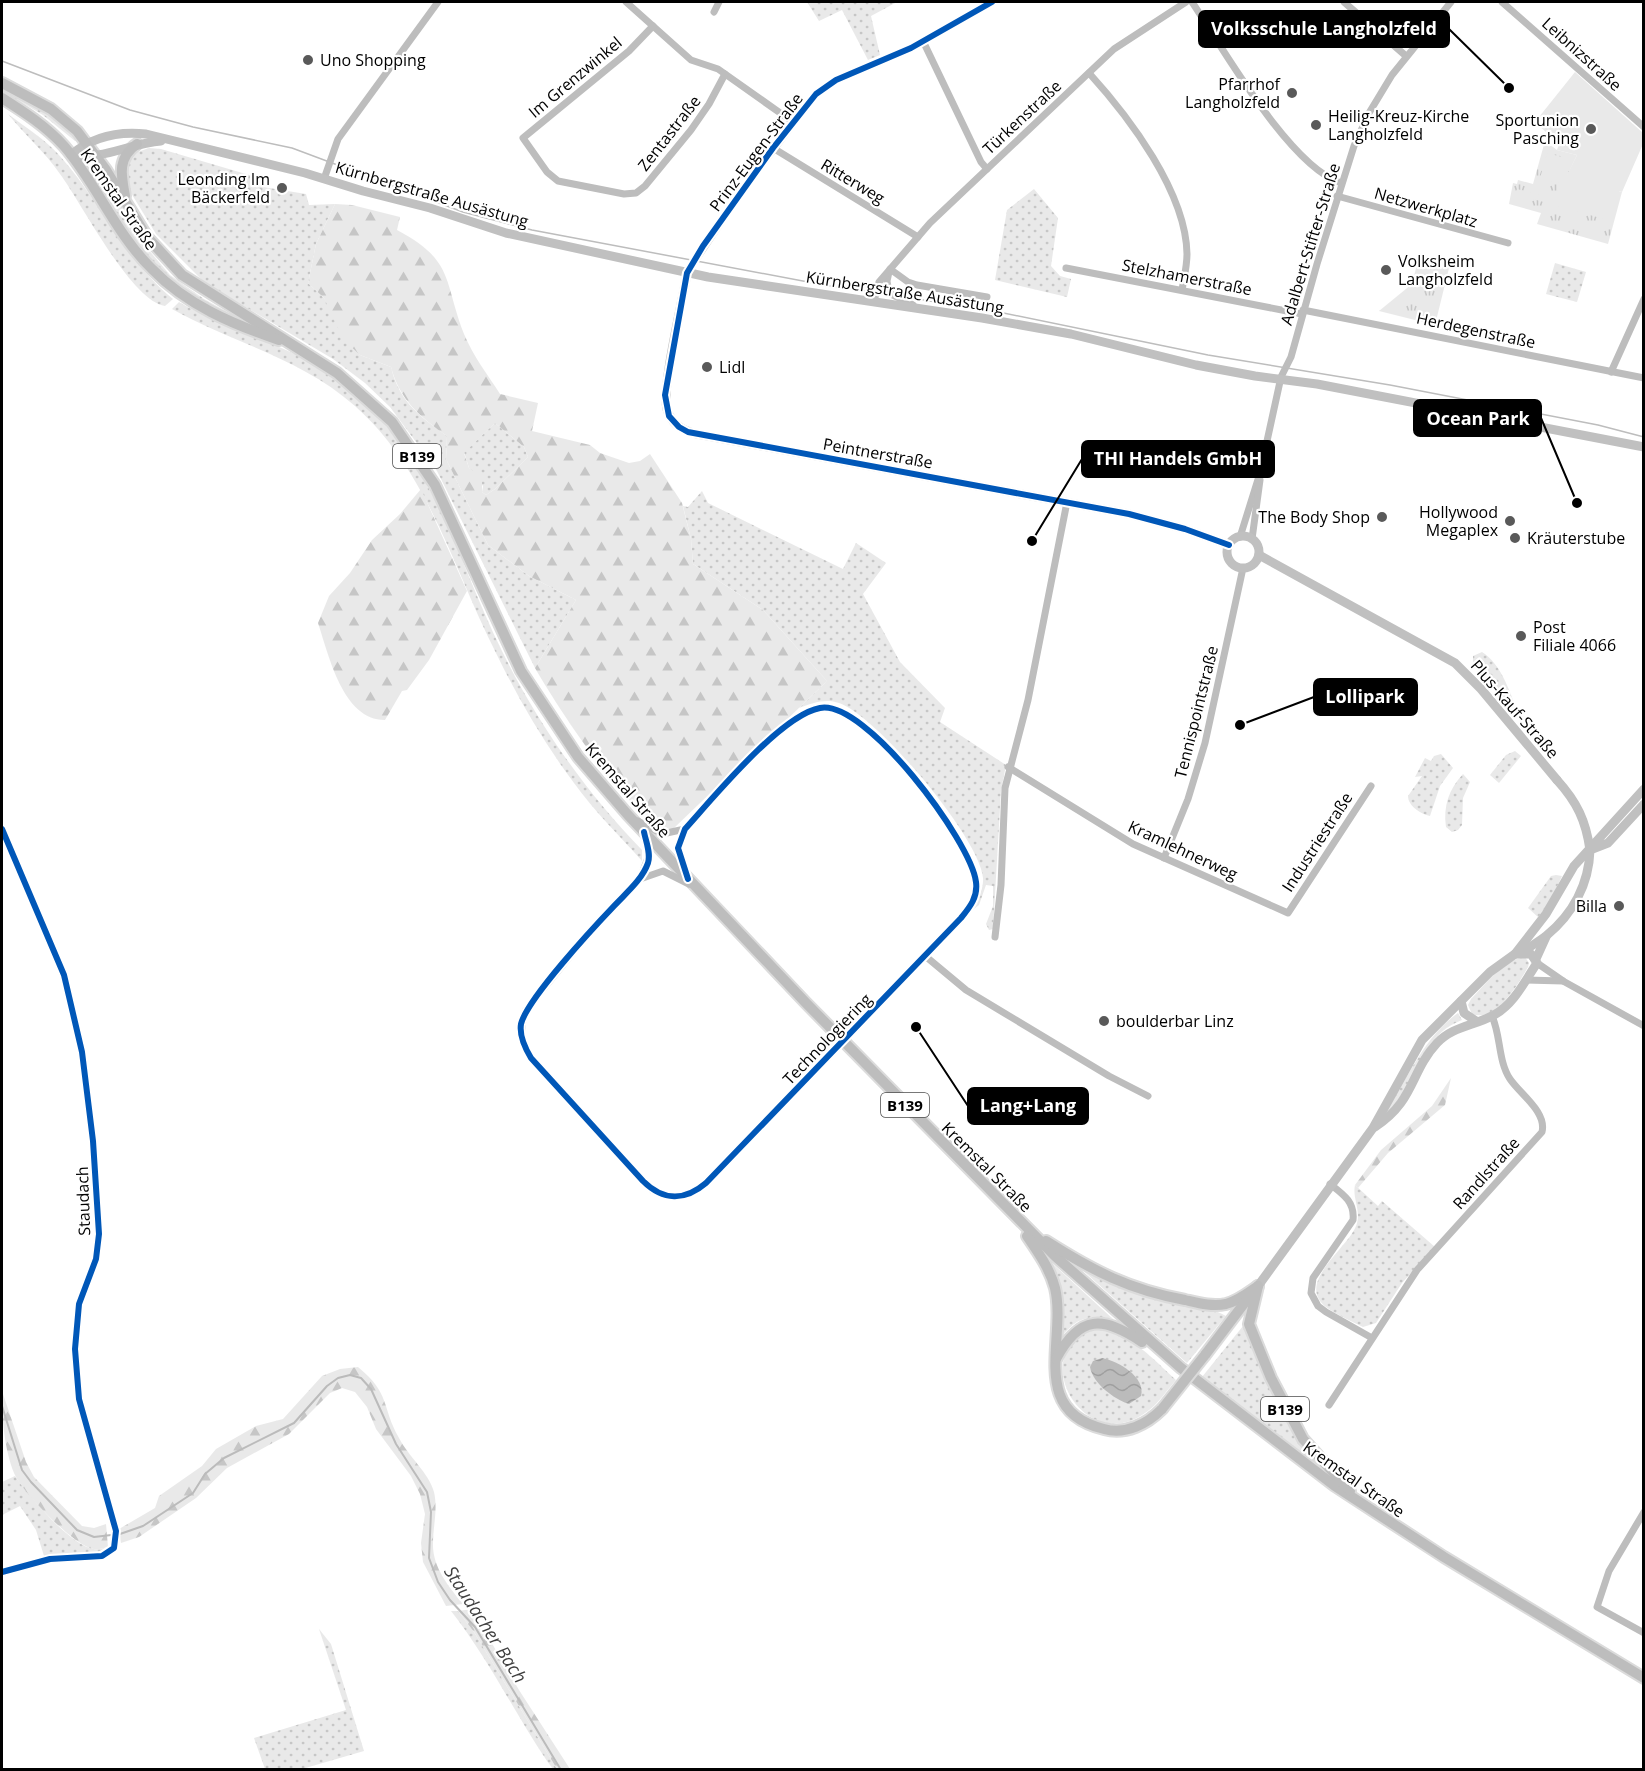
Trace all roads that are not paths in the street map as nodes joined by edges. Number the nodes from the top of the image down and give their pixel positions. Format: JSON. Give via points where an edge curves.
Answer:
{"nodes":[{"id":1,"x":438,"y":2,"type":"edge"},
{"id":2,"x":626,"y":2,"type":"edge"},
{"id":3,"x":719,"y":2,"type":"edge"},
{"id":4,"x":992,"y":2,"type":"edge"},
{"id":5,"x":1186,"y":2,"type":"edge"},
{"id":6,"x":1192,"y":2,"type":"edge"},
{"id":7,"x":1344,"y":2,"type":"edge"},
{"id":8,"x":1451,"y":2,"type":"edge"},
{"id":9,"x":1502,"y":2,"type":"edge"},
{"id":10,"x":714,"y":12,"type":"dead end"},
{"id":11,"x":653,"y":26,"type":"junction"},
{"id":12,"x":923,"y":41,"type":"junction"},
{"id":13,"x":1406,"y":56,"type":"junction"},
{"id":14,"x":1089,"y":73,"type":"junction"},
{"id":15,"x":725,"y":74,"type":"junction"},
{"id":16,"x":2,"y":83,"type":"edge"},
{"id":17,"x":2,"y":99,"type":"edge"},
{"id":18,"x":793,"y":122,"type":"junction"},
{"id":19,"x":1644,"y":127,"type":"edge"},
{"id":20,"x":169,"y":140,"type":"junction"},
{"id":21,"x":88,"y":143,"type":"junction"},
{"id":22,"x":137,"y":144,"type":"junction"},
{"id":23,"x":773,"y":148,"type":"junction"},
{"id":24,"x":71,"y":155,"type":"junction"},
{"id":25,"x":97,"y":156,"type":"junction"},
{"id":26,"x":987,"y":169,"type":"junction"},
{"id":27,"x":552,"y":177,"type":"joint"},
{"id":28,"x":324,"y":178,"type":"junction"},
{"id":29,"x":1341,"y":183,"type":"junction"},
{"id":30,"x":1337,"y":195,"type":"junction"},
{"id":31,"x":127,"y":205,"type":"junction"},
{"id":32,"x":918,"y":237,"type":"junction"},
{"id":33,"x":1508,"y":243,"type":"dead end"},
{"id":34,"x":1066,"y":268,"type":"dead end"},
{"id":35,"x":890,"y":269,"type":"junction"},
{"id":36,"x":687,"y":273,"type":"junction"},
{"id":37,"x":1182,"y":290,"type":"junction"},
{"id":38,"x":987,"y":297,"type":"dead end"},
{"id":39,"x":1644,"y":299,"type":"edge"},
{"id":40,"x":873,"y":302,"type":"junction"},
{"id":41,"x":923,"y":309,"type":"junction"},
{"id":42,"x":1303,"y":312,"type":"junction"},
{"id":43,"x":294,"y":345,"type":"junction"},
{"id":44,"x":1611,"y":372,"type":"junction"},
{"id":45,"x":1281,"y":377,"type":"junction"},
{"id":46,"x":1644,"y":378,"type":"edge"},
{"id":47,"x":1644,"y":447,"type":"edge"},
{"id":48,"x":1260,"y":473,"type":"junction"},
{"id":49,"x":1067,"y":502,"type":"junction"},
{"id":50,"x":1240,"y":537,"type":"junction"},
{"id":51,"x":1252,"y":539,"type":"junction"},
{"id":52,"x":1228,"y":545,"type":"junction"},
{"id":53,"x":1258,"y":555,"type":"junction"},
{"id":54,"x":1243,"y":568,"type":"junction"},
{"id":55,"x":1008,"y":767,"type":"junction"},
{"id":56,"x":1371,"y":786,"type":"dead end"},
{"id":57,"x":1644,"y":789,"type":"edge"},
{"id":58,"x":1644,"y":804,"type":"edge"},
{"id":59,"x":628,"y":815,"type":"junction"},
{"id":60,"x":2,"y":829,"type":"edge"},
{"id":61,"x":685,"y":829,"type":"junction"},
{"id":62,"x":644,"y":832,"type":"junction"},
{"id":63,"x":1590,"y":850,"type":"junction"},
{"id":64,"x":1164,"y":858,"type":"junction"},
{"id":65,"x":640,"y":879,"type":"junction"},
{"id":66,"x":688,"y":879,"type":"junction"},
{"id":67,"x":700,"y":891,"type":"junction"},
{"id":68,"x":1288,"y":913,"type":"joint"},
{"id":69,"x":995,"y":937,"type":"dead end"},
{"id":70,"x":1546,"y":937,"type":"junction"},
{"id":71,"x":1519,"y":953,"type":"junction"},
{"id":72,"x":924,"y":955,"type":"junction"},
{"id":73,"x":1537,"y":961,"type":"junction"},
{"id":74,"x":1526,"y":980,"type":"junction"},
{"id":75,"x":1563,"y":981,"type":"junction"},
{"id":76,"x":1461,"y":1001,"type":"junction"},
{"id":77,"x":1492,"y":1016,"type":"junction"},
{"id":78,"x":1476,"y":1021,"type":"junction"},
{"id":79,"x":1644,"y":1026,"type":"edge"},
{"id":80,"x":1148,"y":1096,"type":"dead end"},
{"id":81,"x":1373,"y":1128,"type":"junction"},
{"id":82,"x":1330,"y":1184,"type":"junction"},
{"id":83,"x":1016,"y":1218,"type":"junction"},
{"id":84,"x":1026,"y":1228,"type":"junction"},
{"id":85,"x":1258,"y":1286,"type":"junction"},
{"id":86,"x":1372,"y":1338,"type":"junction"},
{"id":87,"x":1055,"y":1362,"type":"junction"},
{"id":88,"x":1181,"y":1368,"type":"junction"},
{"id":89,"x":1329,"y":1406,"type":"dead end"},
{"id":90,"x":1370,"y":1510,"type":"junction"},
{"id":91,"x":1644,"y":1512,"type":"edge"},
{"id":92,"x":2,"y":1572,"type":"edge"},
{"id":93,"x":1644,"y":1633,"type":"edge"},
{"id":94,"x":1643,"y":1676,"type":"edge"}],
"edges":[{"from":1,"to":28,"type":"street","via":[[338,139]]},
{"from":2,"to":11,"type":"street"},
{"from":3,"to":10,"type":"street"},
{"from":4,"to":12,"type":"street","name":"Prinz-Eugen-Straße"},
{"from":5,"to":14,"type":"street","name":"Türkenstraße","via":[[1123,42]]},
{"from":6,"to":29,"type":"street","via":[[1292,144],[1318,169]]},
{"from":7,"to":13,"type":"street"},
{"from":8,"to":13,"type":"street","name":"Adalbert-Stifter-Straße"},
{"from":9,"to":19,"type":"street","name":"Leibnizstraße"},
{"from":11,"to":15,"type":"street","via":[[691,60]]},
{"from":11,"to":27,"type":"street","name":"Im Grenzwinkel","via":[[629,51],[523,138]]},
{"from":12,"to":18,"type":"street","name":"Prinz-Eugen-Straße","via":[[827,85]]},
{"from":12,"to":26,"type":"street"},
{"from":13,"to":29,"type":"street","name":"Adalbert-Stifter-Straße","via":[[1369,113]]},
{"from":14,"to":26,"type":"street","name":"Türkenstraße"},
{"from":14,"to":37,"type":"street","via":[[1147,149],[1176,205],[1187,252]]},
{"from":15,"to":18,"type":"street"},
{"from":15,"to":27,"type":"street","name":"Zentastraße","via":[[691,130],[640,190],[624,194],[568,184]]},
{"from":16,"to":21,"type":"main road","number":"B139","via":[[51,109]]},
{"from":17,"to":24,"type":"main road","name":"Kremstal Straße","number":"B139","via":[[48,130]]},
{"from":18,"to":23,"type":"street","name":"Prinz-Eugen-Straße"},
{"from":20,"to":21,"type":"street","name":"Kürnbergstraße Ausästung","via":[[129,132]]},
{"from":20,"to":22,"type":"street"},
{"from":20,"to":28,"type":"street","name":"Kürnbergstraße Ausästung"},
{"from":21,"to":24,"type":"street"},
{"from":21,"to":25,"type":"main road","name":"Kremstal Straße","number":"B139"},
{"from":22,"to":25,"type":"street"},
{"from":22,"to":31,"type":"main road","number":"B139","via":[[122,162]]},
{"from":23,"to":32,"type":"street","name":"Ritterweg"},
{"from":23,"to":36,"type":"street","name":"Prinz-Eugen-Straße"},
{"from":24,"to":25,"type":"street"},
{"from":24,"to":43,"type":"main road","name":"Kremstal Straße","number":"B139","via":[[137,253],[168,284],[220,317]]},
{"from":25,"to":31,"type":"main road","name":"Kremstal Straße","number":"B139"},
{"from":26,"to":32,"type":"street","name":"Türkenstraße"},
{"from":28,"to":36,"type":"street","name":"Kürnbergstraße Ausästung","via":[[506,232]]},
{"from":29,"to":30,"type":"street","name":"Adalbert-Stifter-Straße"},
{"from":30,"to":33,"type":"street","name":"Netzwerkplatz"},
{"from":30,"to":42,"type":"street","name":"Adalbert-Stifter-Straße"},
{"from":31,"to":43,"type":"main road","name":"Kremstal Straße","number":"B139","via":[[147,237],[183,275]]},
{"from":32,"to":35,"type":"street","name":"Türkenstraße"},
{"from":34,"to":37,"type":"street","name":"Stelzhamerstraße"},
{"from":35,"to":38,"type":"street","via":[[917,285]]},
{"from":35,"to":40,"type":"street","name":"Türkenstraße","via":[[879,282]]},
{"from":35,"to":41,"type":"street","via":[[889,293]]},
{"from":36,"to":40,"type":"street","name":"Kürnbergstraße Ausästung"},
{"from":36,"to":49,"type":"street","name":"Peintnerstraße","via":[[666,395],[669,416],[679,427],[697,434]]},
{"from":37,"to":42,"type":"street","name":"Stelzhamerstraße"},
{"from":39,"to":44,"type":"street"},
{"from":40,"to":41,"type":"street","name":"Kürnbergstraße Ausästung"},
{"from":41,"to":45,"type":"street","name":"Kürnbergstraße Ausästung","via":[[1071,334],[1245,374]]},
{"from":42,"to":44,"type":"street","name":"Herdegenstraße"},
{"from":42,"to":45,"type":"street","name":"Adalbert-Stifter-Straße","via":[[1291,357]]},
{"from":43,"to":59,"type":"main road","name":"Kremstal Straße","number":"B139","via":[[374,403],[408,443],[435,485],[506,642],[537,699],[578,757]]},
{"from":44,"to":46,"type":"street","name":"Herdegenstraße"},
{"from":45,"to":47,"type":"street","name":"Kürnbergstraße Ausästung"},
{"from":45,"to":48,"type":"street","name":"Adalbert-Stifter-Straße"},
{"from":48,"to":50,"type":"street"},
{"from":48,"to":51,"type":"street"},
{"from":49,"to":52,"type":"street","name":"Peintnerstraße","via":[[1168,524]]},
{"from":49,"to":55,"type":"street","via":[[1028,700]]},
{"from":50,"to":51,"type":"street"},
{"from":50,"to":52,"type":"street"},
{"from":51,"to":53,"type":"street"},
{"from":52,"to":54,"type":"street","via":[[1229,561]]},
{"from":53,"to":54,"type":"street","via":[[1255,563]]},
{"from":53,"to":63,"type":"street","name":"Plus-Kauf-Straße","bridge":true,"via":[[1455,663],[1578,806]]},
{"from":54,"to":64,"type":"street","name":"Tennispointstraße","via":[[1205,743]]},
{"from":55,"to":64,"type":"street","name":"Kramlehnerweg","via":[[1133,844]]},
{"from":55,"to":69,"type":"street"},
{"from":56,"to":68,"type":"street","name":"Industriestraße"},
{"from":57,"to":71,"type":"street","via":[[1574,867]]},
{"from":58,"to":63,"type":"street","via":[[1608,843]]},
{"from":59,"to":61,"type":"street","via":[[662,834]]},
{"from":59,"to":62,"type":"main road","name":"Kremstal Straße","number":"B139"},
{"from":60,"to":92,"type":"street","name":"Staudach","via":[[64,975],[82,1052],[99,1234],[96,1259],[79,1304],[74,1335],[76,1379],[116,1535],[114,1548],[102,1556],[50,1558]]},
{"from":61,"to":66,"type":"street","via":[[678,852]]},
{"from":61,"to":72,"type":"street","name":"Technologiering","via":[[790,723],[821,707],[845,713],[906,767],[957,839],[975,873],[977,885],[971,905]]},
{"from":62,"to":65,"type":"street","name":"Technologiering","via":[[650,855]]},
{"from":62,"to":66,"type":"main road","name":"Kremstal Straße","number":"B139"},
{"from":63,"to":70,"type":"street","name":"Plus-Kauf-Straße","via":[[1580,895]]},
{"from":64,"to":68,"type":"street","name":"Kramlehnerweg"},
{"from":65,"to":67,"type":"street","via":[[668,872]]},
{"from":65,"to":72,"type":"street","name":"Technologiering","bridge":true,"via":[[598,922],[526,1010],[522,1039],[531,1058],[577,1109],[652,1190],[663,1195],[686,1196],[706,1183]]},
{"from":66,"to":67,"type":"main road","name":"Kremstal Straße","number":"B139"},
{"from":67,"to":83,"type":"main road","name":"Kremstal Straße","number":"B139"},
{"from":70,"to":71,"type":"street"},
{"from":70,"to":73,"type":"street"},
{"from":71,"to":73,"type":"street"},
{"from":71,"to":76,"type":"street","via":[[1490,972]]},
{"from":72,"to":80,"type":"street","via":[[970,992]]},
{"from":73,"to":74,"type":"street"},
{"from":73,"to":75,"type":"street"},
{"from":74,"to":75,"type":"street"},
{"from":74,"to":77,"type":"street","via":[[1513,999]]},
{"from":75,"to":79,"type":"street"},
{"from":76,"to":78,"type":"street","via":[[1464,1013]]},
{"from":76,"to":81,"type":"street","via":[[1422,1040]]},
{"from":77,"to":78,"type":"street"},
{"from":77,"to":86,"type":"street","name":"Randlstraße","via":[[1507,1074],[1542,1120],[1542,1132],[1417,1270]]},
{"from":78,"to":81,"type":"street","via":[[1452,1031],[1436,1044],[1400,1106]]},
{"from":81,"to":82,"type":"street"},
{"from":82,"to":85,"type":"street"},
{"from":82,"to":86,"type":"street","via":[[1348,1198],[1353,1220],[1313,1278],[1311,1293],[1326,1312]]},
{"from":83,"to":84,"type":"main road","name":"Kremstal Straße","number":"B139"},
{"from":83,"to":87,"type":"main road","number":"B139","via":[[1045,1263],[1055,1289]]},
{"from":84,"to":85,"type":"main road","number":"B139","via":[[1098,1273],[1152,1293],[1218,1305],[1235,1301]]},
{"from":84,"to":88,"type":"main road","name":"Kremstal Straße","number":"B139"},
{"from":85,"to":87,"type":"main road","number":"B139","bridge":true,"via":[[1162,1409],[1130,1429],[1095,1427],[1075,1415],[1055,1382]]},
{"from":85,"to":90,"type":"main road","number":"B139","via":[[1249,1324],[1285,1409],[1314,1453]]},
{"from":86,"to":89,"type":"street","name":"Randlstraße"},
{"from":87,"to":88,"type":"main road","number":"B139","via":[[1074,1331],[1100,1322],[1119,1328]]},
{"from":88,"to":90,"type":"main road","name":"Kremstal Straße","number":"B139","via":[[1290,1454]]},
{"from":90,"to":94,"type":"main road","name":"Kremstal Straße","number":"B139"},
{"from":91,"to":93,"type":"street","via":[[1609,1571],[1597,1607]]}]}
